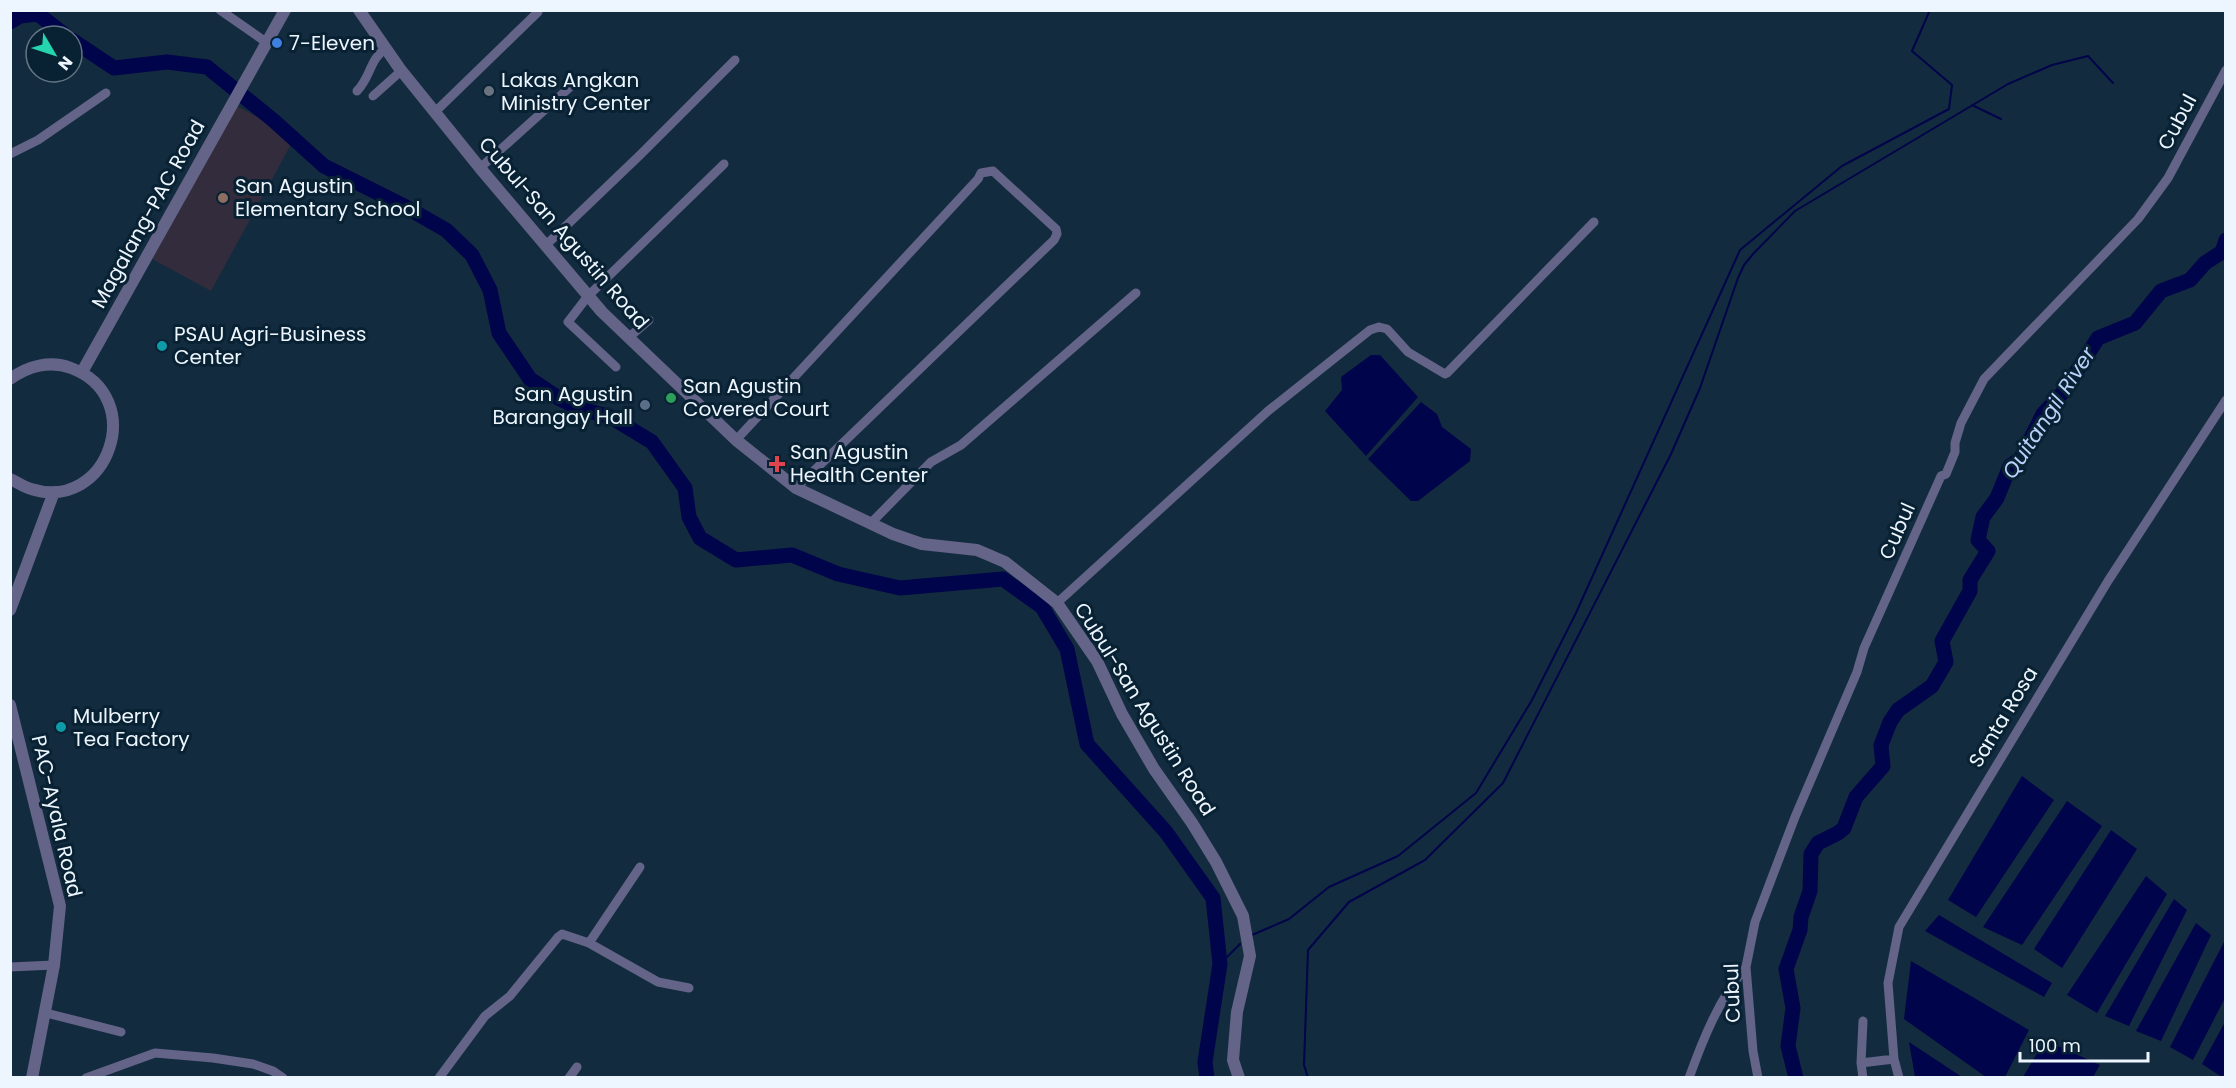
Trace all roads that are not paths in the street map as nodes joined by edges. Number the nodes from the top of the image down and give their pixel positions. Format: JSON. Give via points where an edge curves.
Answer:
{"nodes":[{"id":1,"x":220,"y":10,"type":"edge"},
{"id":2,"x":285,"y":10,"type":"edge"},
{"id":3,"x":359,"y":10,"type":"edge"},
{"id":4,"x":538,"y":12,"type":"edge"},
{"id":5,"x":266,"y":42,"type":"junction"},
{"id":6,"x":386,"y":48,"type":"junction"},
{"id":7,"x":735,"y":60,"type":"dead end"},
{"id":8,"x":2226,"y":70,"type":"edge"},
{"id":9,"x":401,"y":71,"type":"junction"},
{"id":10,"x":579,"y":79,"type":"dead end"},
{"id":11,"x":357,"y":91,"type":"dead end"},
{"id":12,"x":106,"y":93,"type":"dead end"},
{"id":13,"x":373,"y":96,"type":"dead end"},
{"id":14,"x":435,"y":112,"type":"junction"},
{"id":15,"x":10,"y":154,"type":"edge"},
{"id":16,"x":724,"y":164,"type":"dead end"},
{"id":17,"x":480,"y":168,"type":"junction"},
{"id":18,"x":1594,"y":222,"type":"dead end"},
{"id":19,"x":545,"y":246,"type":"junction"},
{"id":20,"x":1136,"y":293,"type":"dead end"},
{"id":21,"x":588,"y":296,"type":"junction"},
{"id":22,"x":649,"y":320,"type":"dead end"},
{"id":23,"x":628,"y":338,"type":"junction"},
{"id":24,"x":616,"y":367,"type":"dead end"},
{"id":25,"x":82,"y":372,"type":"junction"},
{"id":26,"x":10,"y":379,"type":"edge"},
{"id":27,"x":2226,"y":400,"type":"edge"},
{"id":28,"x":736,"y":440,"type":"junction"},
{"id":29,"x":10,"y":479,"type":"edge"},
{"id":30,"x":796,"y":488,"type":"junction"},
{"id":31,"x":54,"y":492,"type":"junction"},
{"id":32,"x":870,"y":524,"type":"junction"},
{"id":33,"x":1057,"y":603,"type":"junction"},
{"id":34,"x":10,"y":610,"type":"edge"},
{"id":35,"x":10,"y":705,"type":"edge"},
{"id":36,"x":640,"y":867,"type":"dead end"},
{"id":37,"x":589,"y":943,"type":"junction"},
{"id":38,"x":54,"y":965,"type":"junction"},
{"id":39,"x":10,"y":968,"type":"edge"},
{"id":40,"x":1746,"y":968,"type":"junction"},
{"id":41,"x":689,"y":988,"type":"dead end"},
{"id":42,"x":46,"y":1013,"type":"junction"},
{"id":43,"x":1863,"y":1021,"type":"dead end"},
{"id":44,"x":121,"y":1032,"type":"dead end"},
{"id":45,"x":1894,"y":1059,"type":"junction"},
{"id":46,"x":1861,"y":1063,"type":"junction"},
{"id":47,"x":577,"y":1067,"type":"dead end"},
{"id":48,"x":32,"y":1077,"type":"edge"},
{"id":49,"x":86,"y":1077,"type":"edge"},
{"id":50,"x":283,"y":1077,"type":"edge"},
{"id":51,"x":439,"y":1077,"type":"edge"},
{"id":52,"x":569,"y":1077,"type":"edge"},
{"id":53,"x":1239,"y":1077,"type":"edge"},
{"id":54,"x":1689,"y":1077,"type":"edge"},
{"id":55,"x":1758,"y":1077,"type":"edge"},
{"id":56,"x":1863,"y":1077,"type":"edge"},
{"id":57,"x":1899,"y":1077,"type":"edge"}],
"edges":[{"from":1,"to":5,"type":"street"},
{"from":2,"to":5,"type":"street","name":"Magalang-PAC Road"},
{"from":3,"to":6,"type":"street","name":"Cubul-San Agustin Road"},
{"from":4,"to":14,"type":"street"},
{"from":5,"to":25,"type":"street","name":"Magalang-PAC Road"},
{"from":6,"to":9,"type":"street","name":"Cubul-San Agustin Road"},
{"from":6,"to":11,"type":"street","via":[[377,54]]},
{"from":7,"to":19,"type":"street"},
{"from":8,"to":40,"type":"street","name":"Cubul","via":[[2168,178],[2138,219],[1994,367],[1971,402],[1946,474],[1941,476],[1864,648],[1795,817],[1755,922]]},
{"from":9,"to":13,"type":"street"},
{"from":9,"to":14,"type":"street","name":"Cubul-San Agustin Road"},
{"from":10,"to":17,"type":"street"},
{"from":12,"to":15,"type":"street","via":[[38,140]]},
{"from":14,"to":17,"type":"street","name":"Cubul-San Agustin Road"},
{"from":16,"to":21,"type":"street"},
{"from":17,"to":19,"type":"street","name":"Cubul-San Agustin Road"},
{"from":18,"to":33,"type":"street","via":[[1445,374],[1408,352],[1387,329],[1370,330],[1268,411]]},
{"from":19,"to":21,"type":"street","name":"Cubul-San Agustin Road"},
{"from":20,"to":32,"type":"street","via":[[961,445],[932,462]]},
{"from":21,"to":23,"type":"street","name":"Cubul-San Agustin Road"},
{"from":21,"to":24,"type":"street","via":[[568,322]]},
{"from":22,"to":23,"type":"street"},
{"from":23,"to":28,"type":"street","name":"Cubul-San Agustin Road"},
{"from":25,"to":26,"type":"street","via":[[63,365],[42,364],[22,370]]},
{"from":25,"to":31,"type":"street","via":[[98,385],[109,402],[113,442],[92,477],[74,488]]},
{"from":27,"to":45,"type":"street","name":"Santa Rosa","via":[[2108,580],[1899,927],[1888,983]]},
{"from":28,"to":30,"type":"street","name":"Cubul-San Agustin Road"},
{"from":28,"to":30,"type":"street","via":[[981,173],[993,171],[1056,229],[1054,240]]},
{"from":29,"to":31,"type":"street","via":[[31,489]]},
{"from":30,"to":32,"type":"street","name":"Cubul-San Agustin Road"},
{"from":31,"to":34,"type":"street"},
{"from":32,"to":33,"type":"street","name":"Cubul-San Agustin Road","via":[[922,544],[978,550],[1005,562]]},
{"from":33,"to":53,"type":"street","name":"Cubul-San Agustin Road","via":[[1097,661],[1122,714],[1198,832],[1243,916],[1250,956],[1237,1012],[1233,1060]]},
{"from":35,"to":38,"type":"street","name":"PAC-Ayala Road","via":[[59,894]]},
{"from":36,"to":37,"type":"street"},
{"from":37,"to":41,"type":"street","via":[[658,982]]},
{"from":37,"to":51,"type":"street","via":[[566,934],[558,937],[510,996],[485,1016]]},
{"from":38,"to":39,"type":"street"},
{"from":38,"to":42,"type":"street","name":"PAC-Ayala Road"},
{"from":40,"to":54,"type":"street","via":[[1716,1013]]},
{"from":40,"to":55,"type":"street","name":"Cubul"},
{"from":42,"to":44,"type":"street"},
{"from":42,"to":48,"type":"street","name":"PAC-Ayala Road"},
{"from":43,"to":46,"type":"street"},
{"from":45,"to":46,"type":"street"},
{"from":45,"to":57,"type":"street","name":"Santa Rosa"},
{"from":46,"to":56,"type":"street"},
{"from":47,"to":52,"type":"street"},
{"from":49,"to":50,"type":"street","via":[[155,1053],[253,1064]]}]}
